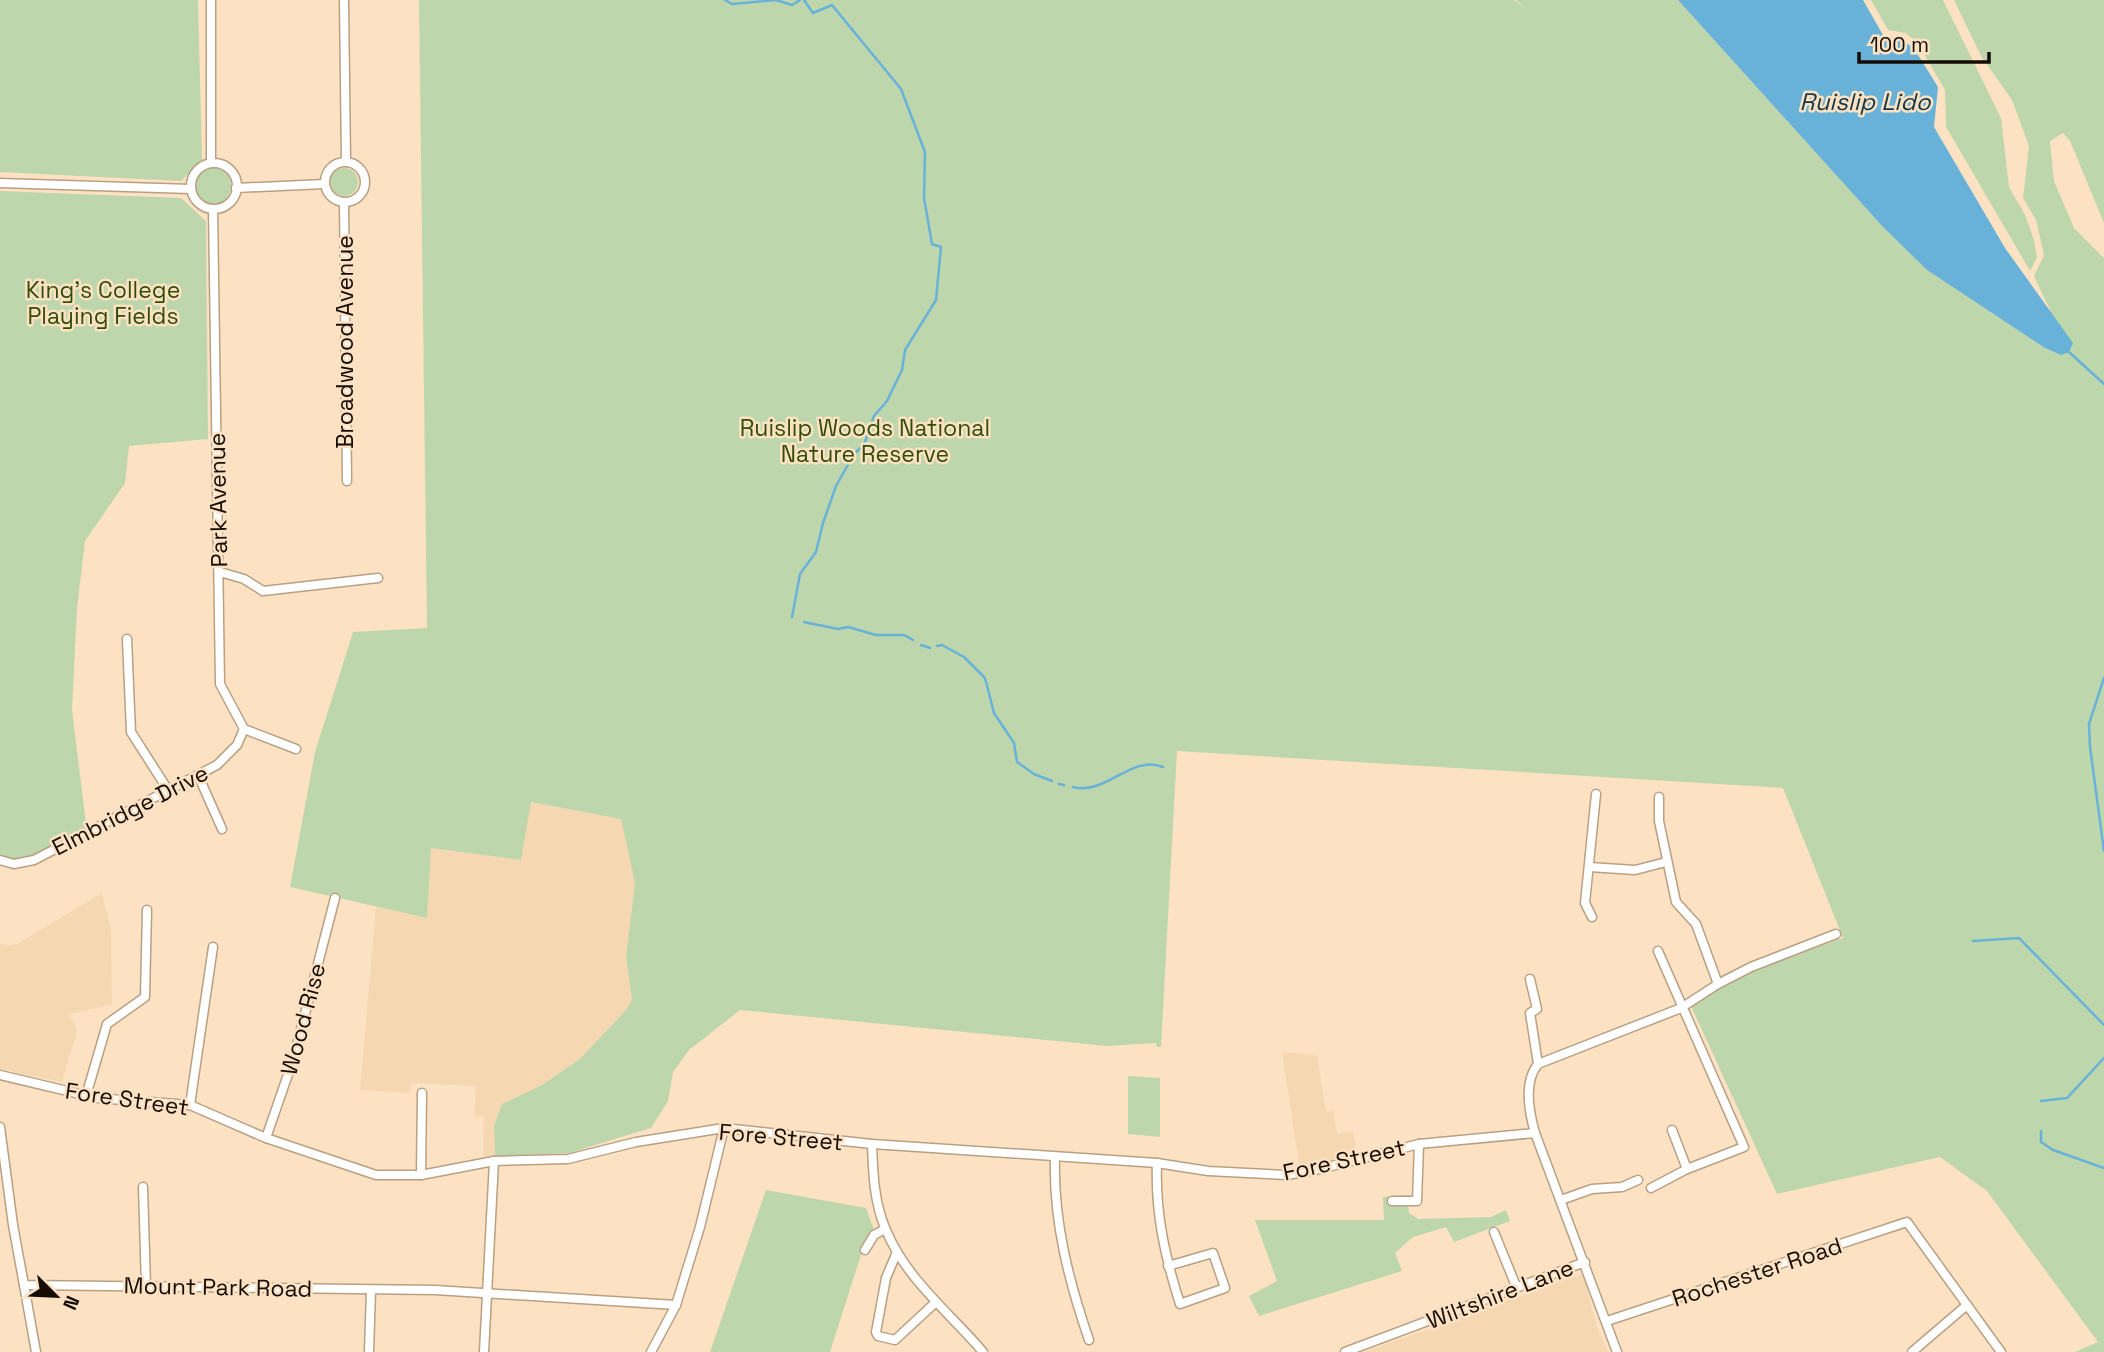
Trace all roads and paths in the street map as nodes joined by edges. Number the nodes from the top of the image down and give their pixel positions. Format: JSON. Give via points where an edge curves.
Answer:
{"nodes":[{"id":1,"x":211,"y":0,"type":"edge"},
{"id":2,"x":344,"y":0,"type":"edge"},
{"id":3,"x":346,"y":161,"type":"junction"},
{"id":4,"x":211,"y":163,"type":"junction"},
{"id":5,"x":0,"y":183,"type":"edge"},
{"id":6,"x":324,"y":184,"type":"junction"},
{"id":7,"x":236,"y":188,"type":"junction"},
{"id":8,"x":191,"y":189,"type":"junction"},
{"id":9,"x":344,"y":202,"type":"junction"},
{"id":10,"x":213,"y":209,"type":"junction"},
{"id":11,"x":347,"y":481,"type":"dead end"},
{"id":12,"x":220,"y":572,"type":"junction"},
{"id":13,"x":378,"y":578,"type":"dead end"},
{"id":14,"x":127,"y":639,"type":"dead end"},
{"id":15,"x":243,"y":729,"type":"junction"},
{"id":16,"x":296,"y":748,"type":"dead end"},
{"id":17,"x":198,"y":775,"type":"junction"},
{"id":18,"x":168,"y":790,"type":"junction"},
{"id":19,"x":1596,"y":794,"type":"dead end"},
{"id":20,"x":1659,"y":797,"type":"dead end"},
{"id":21,"x":222,"y":830,"type":"dead end"},
{"id":22,"x":0,"y":860,"type":"edge"},
{"id":23,"x":1666,"y":862,"type":"junction"},
{"id":24,"x":1589,"y":867,"type":"junction"},
{"id":25,"x":335,"y":898,"type":"dead end"},
{"id":26,"x":147,"y":910,"type":"dead end"},
{"id":27,"x":1592,"y":917,"type":"dead end"},
{"id":28,"x":1836,"y":934,"type":"dead end"},
{"id":29,"x":213,"y":947,"type":"dead end"},
{"id":30,"x":1658,"y":951,"type":"dead end"},
{"id":31,"x":1530,"y":979,"type":"dead end"},
{"id":32,"x":1718,"y":984,"type":"junction"},
{"id":33,"x":1681,"y":1008,"type":"junction"},
{"id":34,"x":1538,"y":1064,"type":"junction"},
{"id":35,"x":0,"y":1075,"type":"edge"},
{"id":36,"x":422,"y":1093,"type":"dead end"},
{"id":37,"x":86,"y":1096,"type":"junction"},
{"id":38,"x":190,"y":1105,"type":"junction"},
{"id":39,"x":0,"y":1127,"type":"edge"},
{"id":40,"x":724,"y":1128,"type":"junction"},
{"id":41,"x":1672,"y":1130,"type":"dead end"},
{"id":42,"x":1535,"y":1133,"type":"junction"},
{"id":43,"x":266,"y":1139,"type":"junction"},
{"id":44,"x":872,"y":1144,"type":"junction"},
{"id":45,"x":1419,"y":1144,"type":"junction"},
{"id":46,"x":1055,"y":1158,"type":"junction"},
{"id":47,"x":494,"y":1161,"type":"junction"},
{"id":48,"x":1157,"y":1163,"type":"junction"},
{"id":49,"x":1687,"y":1169,"type":"junction"},
{"id":50,"x":421,"y":1175,"type":"junction"},
{"id":51,"x":1638,"y":1180,"type":"dead end"},
{"id":52,"x":143,"y":1187,"type":"dead end"},
{"id":53,"x":1651,"y":1188,"type":"dead end"},
{"id":54,"x":1561,"y":1200,"type":"junction"},
{"id":55,"x":1392,"y":1201,"type":"dead end"},
{"id":56,"x":885,"y":1229,"type":"junction"},
{"id":57,"x":1494,"y":1232,"type":"dead end"},
{"id":58,"x":865,"y":1250,"type":"dead end"},
{"id":59,"x":897,"y":1252,"type":"junction"},
{"id":60,"x":1585,"y":1262,"type":"junction"},
{"id":61,"x":1168,"y":1266,"type":"junction"},
{"id":62,"x":24,"y":1285,"type":"junction"},
{"id":63,"x":146,"y":1286,"type":"junction"},
{"id":64,"x":1516,"y":1286,"type":"junction"},
{"id":65,"x":371,"y":1290,"type":"junction"},
{"id":66,"x":487,"y":1292,"type":"junction"},
{"id":67,"x":936,"y":1302,"type":"junction"},
{"id":68,"x":676,"y":1305,"type":"junction"},
{"id":69,"x":1967,"y":1305,"type":"junction"},
{"id":70,"x":1607,"y":1321,"type":"junction"},
{"id":71,"x":1089,"y":1340,"type":"dead end"},
{"id":72,"x":36,"y":1352,"type":"edge"},
{"id":73,"x":369,"y":1352,"type":"edge"},
{"id":74,"x":484,"y":1352,"type":"edge"},
{"id":75,"x":651,"y":1352,"type":"edge"},
{"id":76,"x":984,"y":1352,"type":"edge"},
{"id":77,"x":1345,"y":1352,"type":"edge"},
{"id":78,"x":1617,"y":1352,"type":"edge"},
{"id":79,"x":1912,"y":1352,"type":"edge"},
{"id":80,"x":2001,"y":1352,"type":"edge"}],
"edges":[{"from":1,"to":4,"type":"street"},
{"from":2,"to":3,"type":"street"},
{"from":3,"to":6,"type":"street","via":[[328,170]]},
{"from":3,"to":9,"type":"street","via":[[360,169],[365,183],[359,196]]},
{"from":4,"to":7,"type":"street","via":[[230,169]]},
{"from":4,"to":8,"type":"street","via":[[193,175]]},
{"from":5,"to":8,"type":"street"},
{"from":6,"to":7,"type":"street"},
{"from":6,"to":9,"type":"street","via":[[330,196]]},
{"from":7,"to":10,"type":"street","via":[[231,201]]},
{"from":8,"to":10,"type":"street","via":[[198,203]]},
{"from":9,"to":11,"type":"street","name":"Broadwood Avenue"},
{"from":10,"to":12,"type":"street","name":"Park Avenue"},
{"from":12,"to":13,"type":"street","via":[[263,591]]},
{"from":12,"to":15,"type":"street","name":"Park Avenue","via":[[220,684]]},
{"from":14,"to":18,"type":"street","via":[[131,732]]},
{"from":15,"to":16,"type":"street"},
{"from":15,"to":17,"type":"street","name":"Elmbridge Drive","via":[[237,745],[217,765]]},
{"from":17,"to":18,"type":"street","name":"Elmbridge Drive"},
{"from":17,"to":21,"type":"street"},
{"from":18,"to":22,"type":"street","name":"Elmbridge Drive","via":[[34,860],[14,864]]},
{"from":19,"to":24,"type":"street"},
{"from":20,"to":23,"type":"street"},
{"from":23,"to":24,"type":"street","via":[[1635,870]]},
{"from":23,"to":32,"type":"street","via":[[1676,902],[1696,924]]},
{"from":24,"to":27,"type":"street","via":[[1585,903]]},
{"from":25,"to":43,"type":"street","name":"Wood Rise","via":[[293,1060]]},
{"from":26,"to":37,"type":"street","via":[[145,997],[107,1024]]},
{"from":28,"to":32,"type":"street"},
{"from":29,"to":38,"type":"street"},
{"from":30,"to":33,"type":"street"},
{"from":31,"to":34,"type":"street","via":[[1537,1009],[1530,1013]]},
{"from":32,"to":33,"type":"street"},
{"from":33,"to":34,"type":"street"},
{"from":33,"to":49,"type":"street","via":[[1744,1147]]},
{"from":34,"to":42,"type":"street","name":"Wiltshire Lane","via":[[1530,1082]]},
{"from":35,"to":37,"type":"street","name":"Fore Street"},
{"from":36,"to":50,"type":"street"},
{"from":37,"to":38,"type":"street","name":"Fore Street"},
{"from":38,"to":43,"type":"street","name":"Fore Street"},
{"from":39,"to":62,"type":"street"},
{"from":40,"to":44,"type":"street","name":"Fore Street"},
{"from":40,"to":47,"type":"street","name":"Fore Street","via":[[568,1159]]},
{"from":40,"to":68,"type":"street"},
{"from":41,"to":49,"type":"street"},
{"from":42,"to":45,"type":"street","name":"Fore Street"},
{"from":42,"to":54,"type":"street","name":"Wiltshire Lane"},
{"from":43,"to":50,"type":"street","name":"Fore Street","via":[[376,1175]]},
{"from":44,"to":46,"type":"street","name":"Fore Street"},
{"from":44,"to":56,"type":"street","via":[[874,1186]]},
{"from":45,"to":48,"type":"street","name":"Fore Street","via":[[1287,1175]]},
{"from":45,"to":55,"type":"street","via":[[1417,1201]]},
{"from":46,"to":48,"type":"street","name":"Fore Street"},
{"from":46,"to":71,"type":"street","via":[[1062,1239]]},
{"from":47,"to":50,"type":"street","name":"Fore Street"},
{"from":47,"to":66,"type":"street"},
{"from":48,"to":61,"type":"street","via":[[1161,1236]]},
{"from":49,"to":53,"type":"street"},
{"from":51,"to":54,"type":"street","via":[[1622,1188],[1592,1189]]},
{"from":52,"to":63,"type":"street"},
{"from":54,"to":60,"type":"street","name":"Wiltshire Lane"},
{"from":56,"to":58,"type":"street","via":[[874,1235]]},
{"from":56,"to":59,"type":"street"},
{"from":57,"to":64,"type":"street"},
{"from":59,"to":67,"type":"street"},
{"from":59,"to":67,"type":"street","via":[[886,1278],[878,1336],[895,1340]]},
{"from":60,"to":64,"type":"street","name":"Wiltshire Lane"},
{"from":60,"to":70,"type":"street"},
{"from":61,"to":61,"type":"street","via":[[1213,1253],[1225,1288],[1180,1304]]},
{"from":62,"to":63,"type":"street","name":"Mount Park Road"},
{"from":62,"to":72,"type":"street"},
{"from":63,"to":65,"type":"street","name":"Mount Park Road"},
{"from":64,"to":77,"type":"street","name":"Wiltshire Lane"},
{"from":65,"to":66,"type":"street","name":"Mount Park Road"},
{"from":65,"to":73,"type":"street"},
{"from":66,"to":68,"type":"street","name":"Mount Park Road"},
{"from":66,"to":74,"type":"street"},
{"from":67,"to":76,"type":"street"},
{"from":68,"to":75,"type":"street"},
{"from":69,"to":70,"type":"street","name":"Rochester Road","via":[[1907,1222]]},
{"from":69,"to":79,"type":"street"},
{"from":69,"to":80,"type":"street"},
{"from":70,"to":78,"type":"street"}]}
